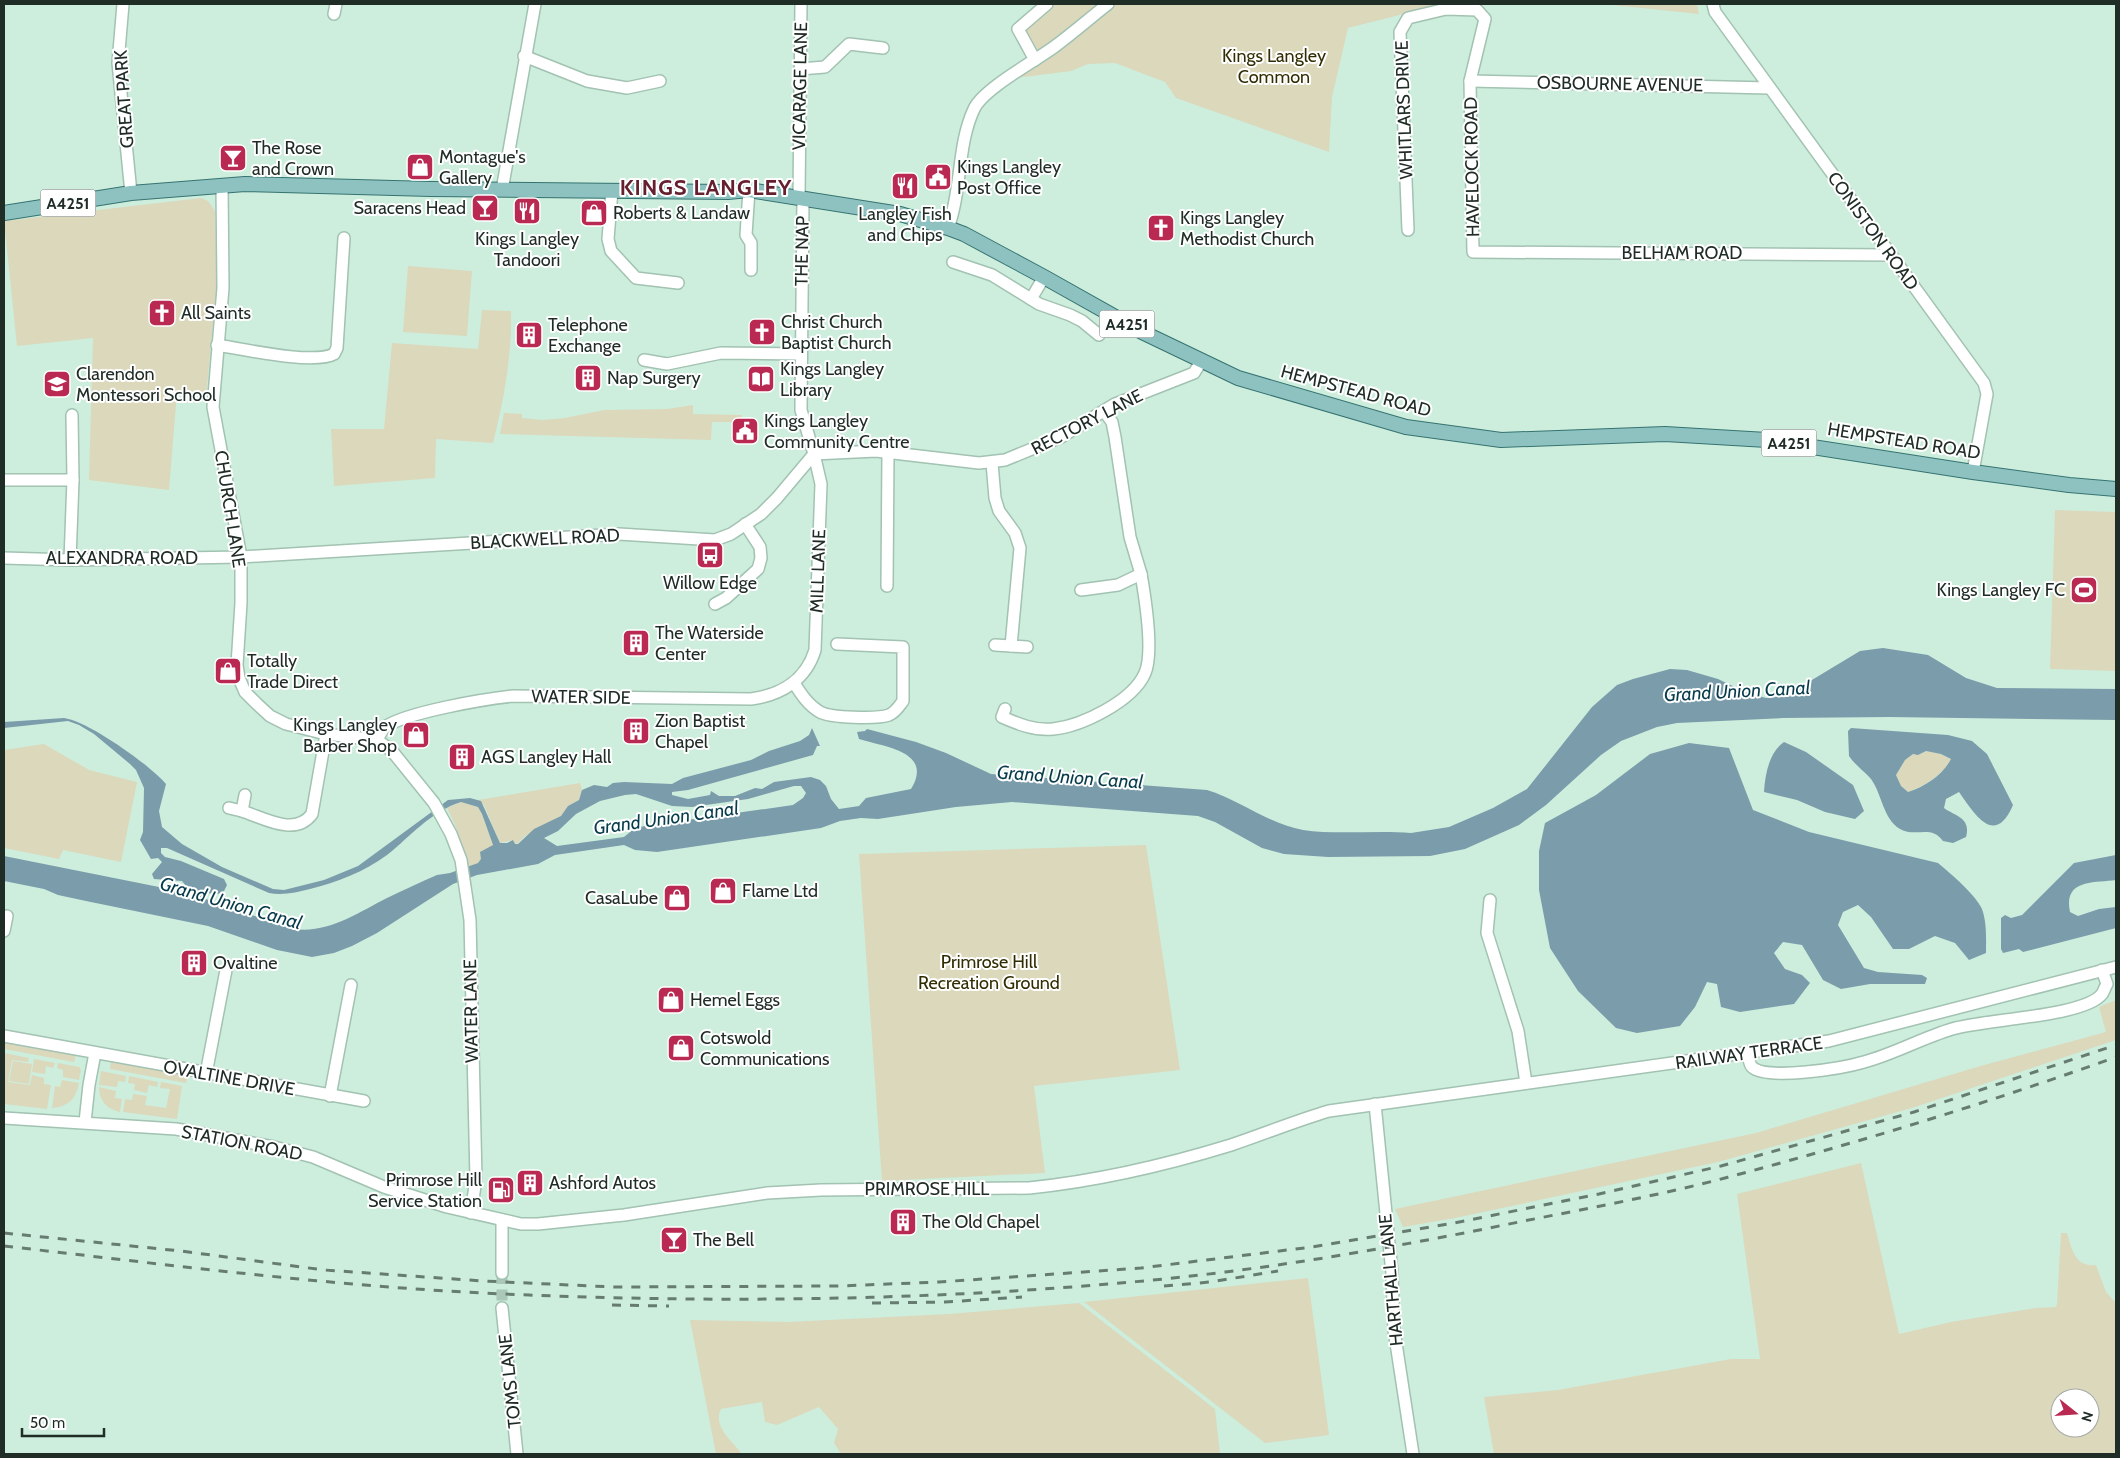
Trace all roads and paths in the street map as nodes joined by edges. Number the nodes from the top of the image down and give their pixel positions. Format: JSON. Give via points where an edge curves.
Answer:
{"nodes":[{"id":1,"x":123,"y":4,"type":"edge"},
{"id":2,"x":535,"y":4,"type":"edge"},
{"id":3,"x":801,"y":4,"type":"edge"},
{"id":4,"x":1047,"y":4,"type":"edge"},
{"id":5,"x":1108,"y":4,"type":"edge"},
{"id":6,"x":1712,"y":4,"type":"edge"},
{"id":7,"x":883,"y":48,"type":"dead end"},
{"id":8,"x":524,"y":56,"type":"junction"},
{"id":9,"x":1035,"y":60,"type":"junction"},
{"id":10,"x":800,"y":69,"type":"junction"},
{"id":11,"x":660,"y":81,"type":"dead end"},
{"id":12,"x":1470,"y":81,"type":"junction"},
{"id":13,"x":1769,"y":88,"type":"junction"},
{"id":14,"x":222,"y":185,"type":"junction"},
{"id":15,"x":502,"y":190,"type":"junction"},
{"id":16,"x":612,"y":190,"type":"junction"},
{"id":17,"x":749,"y":190,"type":"junction"},
{"id":18,"x":132,"y":193,"type":"junction"},
{"id":19,"x":801,"y":198,"type":"junction"},
{"id":20,"x":4,"y":213,"type":"edge"},
{"id":21,"x":948,"y":228,"type":"junction"},
{"id":22,"x":1408,"y":230,"type":"dead end"},
{"id":23,"x":344,"y":238,"type":"dead end"},
{"id":24,"x":1473,"y":252,"type":"joint"},
{"id":25,"x":1890,"y":255,"type":"junction"},
{"id":26,"x":953,"y":262,"type":"dead end"},
{"id":27,"x":751,"y":270,"type":"dead end"},
{"id":28,"x":1044,"y":277,"type":"junction"},
{"id":29,"x":678,"y":283,"type":"dead end"},
{"id":30,"x":1031,"y":299,"type":"junction"},
{"id":31,"x":1099,"y":335,"type":"dead end"},
{"id":32,"x":217,"y":345,"type":"junction"},
{"id":33,"x":801,"y":354,"type":"junction"},
{"id":34,"x":644,"y":360,"type":"dead end"},
{"id":35,"x":1202,"y":360,"type":"junction"},
{"id":36,"x":1104,"y":411,"type":"junction"},
{"id":37,"x":72,"y":415,"type":"dead end"},
{"id":38,"x":888,"y":453,"type":"junction"},
{"id":39,"x":814,"y":454,"type":"junction"},
{"id":40,"x":992,"y":463,"type":"junction"},
{"id":41,"x":1973,"y":472,"type":"junction"},
{"id":42,"x":4,"y":480,"type":"edge"},
{"id":43,"x":73,"y":480,"type":"junction"},
{"id":44,"x":2116,"y":489,"type":"edge"},
{"id":45,"x":745,"y":524,"type":"junction"},
{"id":46,"x":241,"y":557,"type":"junction"},
{"id":47,"x":4,"y":558,"type":"edge"},
{"id":48,"x":70,"y":560,"type":"junction"},
{"id":49,"x":1141,"y":574,"type":"junction"},
{"id":50,"x":887,"y":586,"type":"dead end"},
{"id":51,"x":1082,"y":590,"type":"dead end"},
{"id":52,"x":715,"y":604,"type":"dead end"},
{"id":53,"x":837,"y":644,"type":"dead end"},
{"id":54,"x":995,"y":645,"type":"dead end"},
{"id":55,"x":1011,"y":646,"type":"junction"},
{"id":56,"x":1027,"y":647,"type":"dead end"},
{"id":57,"x":794,"y":683,"type":"junction"},
{"id":58,"x":1002,"y":717,"type":"dead end"},
{"id":59,"x":326,"y":734,"type":"junction"},
{"id":60,"x":377,"y":740,"type":"junction"},
{"id":61,"x":244,"y":795,"type":"dead end"},
{"id":62,"x":229,"y":808,"type":"dead end"},
{"id":63,"x":242,"y":811,"type":"junction"},
{"id":64,"x":1490,"y":900,"type":"dead end"},
{"id":65,"x":6,"y":916,"type":"dead end"},
{"id":66,"x":4,"y":931,"type":"edge"},
{"id":67,"x":2116,"y":967,"type":"edge"},
{"id":68,"x":226,"y":970,"type":"dead end"},
{"id":69,"x":2102,"y":970,"type":"junction"},
{"id":70,"x":350,"y":985,"type":"dead end"},
{"id":71,"x":4,"y":1036,"type":"edge"},
{"id":72,"x":95,"y":1053,"type":"junction"},
{"id":73,"x":1748,"y":1053,"type":"junction"},
{"id":74,"x":206,"y":1074,"type":"junction"},
{"id":75,"x":1526,"y":1083,"type":"junction"},
{"id":76,"x":330,"y":1096,"type":"junction"},
{"id":77,"x":364,"y":1101,"type":"dead end"},
{"id":78,"x":1375,"y":1104,"type":"junction"},
{"id":79,"x":4,"y":1118,"type":"edge"},
{"id":80,"x":85,"y":1122,"type":"junction"},
{"id":81,"x":471,"y":1212,"type":"junction"},
{"id":82,"x":502,"y":1220,"type":"junction"},
{"id":83,"x":502,"y":1273,"type":"tunnel mouth"},
{"id":84,"x":502,"y":1308,"type":"tunnel mouth"},
{"id":85,"x":517,"y":1454,"type":"edge"},
{"id":86,"x":1413,"y":1454,"type":"edge"}],
"edges":[{"from":1,"to":18,"type":"street","name":"GREAT PARK","via":[[118,63]]},
{"from":2,"to":8,"type":"street"},
{"from":3,"to":10,"type":"street","name":"VICARAGE LANE"},
{"from":4,"to":9,"type":"street","via":[[1018,29]]},
{"from":5,"to":9,"type":"street"},
{"from":6,"to":13,"type":"street","name":"CONISTON ROAD"},
{"from":7,"to":10,"type":"street","via":[[849,44],[825,67]]},
{"from":8,"to":11,"type":"street","via":[[587,81],[628,88]]},
{"from":8,"to":15,"type":"street"},
{"from":9,"to":21,"type":"street","via":[[989,91],[975,107],[964,140],[959,185]]},
{"from":10,"to":19,"type":"street","name":"VICARAGE LANE"},
{"from":12,"to":13,"type":"street","name":"OSBOURNE AVENUE"},
{"from":12,"to":22,"type":"street","name":"WHITLARS DRIVE","via":[[1485,19],[1477,10],[1446,9],[1408,18],[1400,32]]},
{"from":12,"to":24,"type":"street","name":"HAVELOCK ROAD"},
{"from":13,"to":25,"type":"street","name":"CONISTON ROAD"},
{"from":14,"to":15,"type":"main road","number":"A4251"},
{"from":14,"to":18,"type":"main road","number":"A4251"},
{"from":14,"to":32,"type":"street","name":"CHURCH LANE","via":[[223,288]]},
{"from":15,"to":16,"type":"main road","number":"A4251"},
{"from":16,"to":17,"type":"main road","number":"A4251"},
{"from":16,"to":29,"type":"street","via":[[608,239],[611,252],[636,278]]},
{"from":17,"to":19,"type":"main road","number":"A4251"},
{"from":17,"to":27,"type":"street","via":[[746,235],[751,243]]},
{"from":18,"to":20,"type":"main road","number":"A4251"},
{"from":19,"to":21,"type":"main road","name":"HEMPSTEAD ROAD","number":"A4251","via":[[900,214]]},
{"from":19,"to":33,"type":"street","name":"THE NAP"},
{"from":21,"to":28,"type":"main road","name":"HEMPSTEAD ROAD","number":"A4251"},
{"from":23,"to":32,"type":"street","via":[[334,354],[321,358],[302,357]]},
{"from":24,"to":25,"type":"street","name":"BELHAM ROAD"},
{"from":25,"to":41,"type":"street","name":"CONISTON ROAD","via":[[1984,383],[1987,394]]},
{"from":26,"to":30,"type":"street","via":[[992,275]]},
{"from":28,"to":30,"type":"street"},
{"from":28,"to":35,"type":"main road","name":"HEMPSTEAD ROAD","number":"A4251","via":[[1142,332]]},
{"from":30,"to":31,"type":"street","via":[[1082,321]]},
{"from":32,"to":46,"type":"street","name":"CHURCH LANE","via":[[213,407]]},
{"from":33,"to":34,"type":"street","via":[[721,354],[667,364]]},
{"from":33,"to":39,"type":"street","name":"THE NAP","via":[[801,410]]},
{"from":35,"to":36,"type":"street","name":"RECTORY LANE","via":[[1194,372]]},
{"from":35,"to":41,"type":"main road","name":"HEMPSTEAD ROAD","number":"A4251","via":[[1238,378],[1406,427],[1501,440],[1665,434],[1767,440]]},
{"from":36,"to":40,"type":"street","name":"RECTORY LANE","via":[[1036,448]]},
{"from":36,"to":49,"type":"street","via":[[1112,422],[1116,437],[1130,537]]},
{"from":37,"to":43,"type":"street"},
{"from":38,"to":39,"type":"street"},
{"from":38,"to":40,"type":"street"},
{"from":38,"to":50,"type":"street"},
{"from":39,"to":45,"type":"street","name":"BLACKWELL ROAD","via":[[777,498]]},
{"from":39,"to":57,"type":"street","name":"MILL LANE","via":[[821,484],[815,650],[811,662]]},
{"from":40,"to":55,"type":"street","via":[[999,511],[1015,533],[1020,548]]},
{"from":41,"to":44,"type":"main road","name":"HEMPSTEAD ROAD","number":"A4251"},
{"from":42,"to":43,"type":"street"},
{"from":43,"to":48,"type":"street"},
{"from":45,"to":46,"type":"street","name":"BLACKWELL ROAD","via":[[715,540],[619,534]]},
{"from":45,"to":52,"type":"street","via":[[760,547],[758,569]]},
{"from":46,"to":48,"type":"street","name":"ALEXANDRA ROAD"},
{"from":46,"to":59,"type":"street","name":"CHURCH LANE","via":[[237,665],[242,685],[270,716],[286,724]]},
{"from":47,"to":48,"type":"street","name":"ALEXANDRA ROAD"},
{"from":49,"to":51,"type":"street","via":[[1118,586]]},
{"from":49,"to":58,"type":"street","via":[[1149,658],[1145,673],[1134,687],[1108,709],[1053,729],[1035,729]]},
{"from":53,"to":57,"type":"street","via":[[907,647],[903,701],[898,708],[882,716],[820,713],[807,702]]},
{"from":54,"to":55,"type":"street"},
{"from":55,"to":56,"type":"street"},
{"from":57,"to":60,"type":"street","name":"WATER SIDE","via":[[781,692],[751,699],[487,698],[399,720],[384,728]]},
{"from":59,"to":60,"type":"street","name":"CHURCH LANE"},
{"from":59,"to":63,"type":"street","via":[[312,814],[307,821],[290,827]]},
{"from":60,"to":81,"type":"street","name":"WATER LANE","via":[[392,751],[434,803],[461,860],[470,920],[476,1179]]},
{"from":61,"to":63,"type":"street"},
{"from":62,"to":63,"type":"street"},
{"from":64,"to":75,"type":"street","via":[[1487,933],[1518,1032]]},
{"from":65,"to":66,"type":"street"},
{"from":67,"to":69,"type":"street","name":"RAILWAY TERRACE"},
{"from":68,"to":74,"type":"street"},
{"from":69,"to":73,"type":"street","name":"RAILWAY TERRACE","via":[[1829,1041]]},
{"from":69,"to":73,"type":"street","via":[[2107,984],[2102,994],[2082,1006],[2029,1018],[1954,1028],[1865,1062],[1798,1073],[1762,1072],[1750,1064]]},
{"from":70,"to":76,"type":"street"},
{"from":71,"to":72,"type":"street","name":"OVALTINE DRIVE"},
{"from":72,"to":74,"type":"street","name":"OVALTINE DRIVE"},
{"from":72,"to":80,"type":"street"},
{"from":73,"to":75,"type":"street","name":"RAILWAY TERRACE"},
{"from":74,"to":76,"type":"street","name":"OVALTINE DRIVE"},
{"from":75,"to":78,"type":"street","name":"RAILWAY TERRACE"},
{"from":76,"to":77,"type":"street","name":"OVALTINE DRIVE"},
{"from":78,"to":82,"type":"street","name":"PRIMROSE HILL","via":[[1322,1113],[1170,1162],[1055,1185],[767,1193],[693,1206],[562,1222],[521,1224]]},
{"from":78,"to":86,"type":"street","name":"HARTHALL LANE","via":[[1392,1274],[1394,1330]]},
{"from":79,"to":80,"type":"street","name":"STATION ROAD"},
{"from":80,"to":81,"type":"street","name":"STATION ROAD","via":[[176,1130],[274,1147],[313,1157],[384,1187]]},
{"from":81,"to":82,"type":"street","name":"PRIMROSE HILL"},
{"from":82,"to":83,"type":"street"},
{"from":84,"to":85,"type":"street","name":"TOMS LANE"}]}
